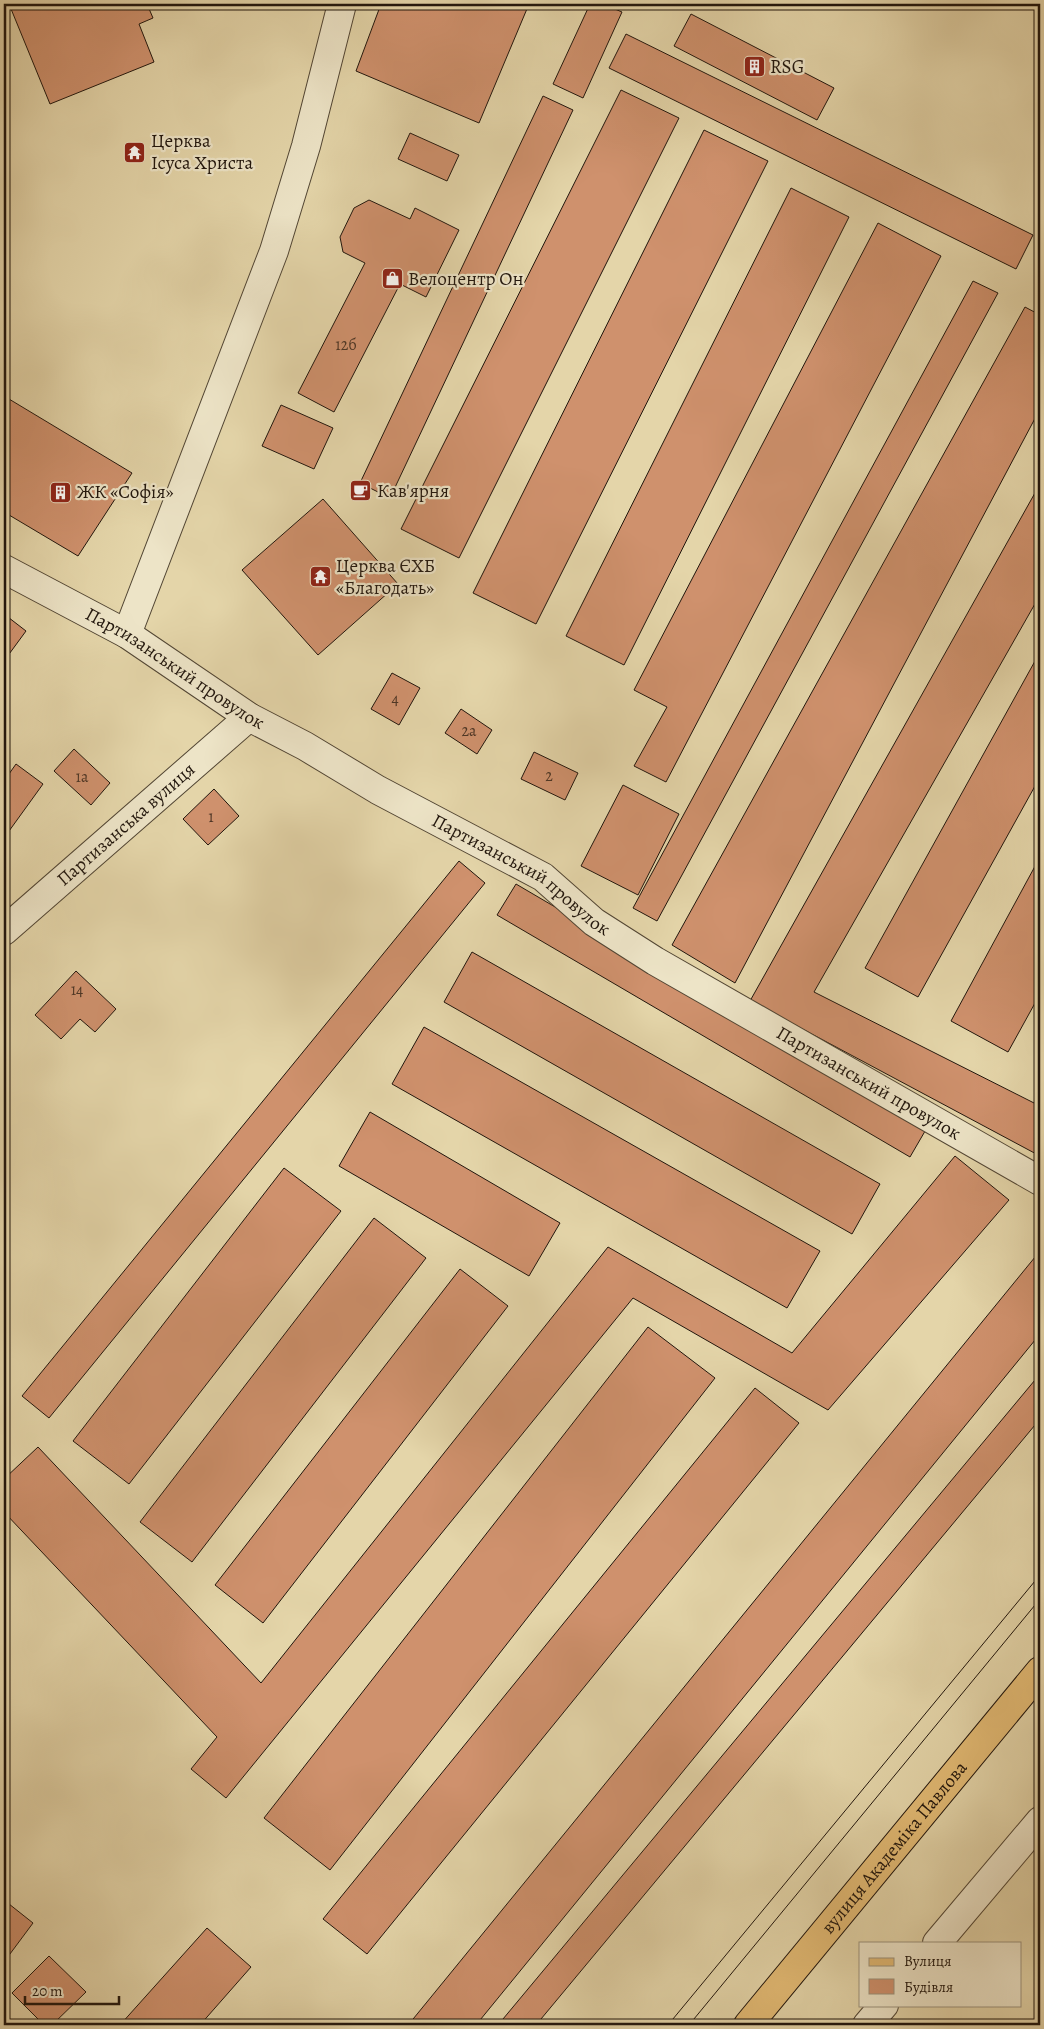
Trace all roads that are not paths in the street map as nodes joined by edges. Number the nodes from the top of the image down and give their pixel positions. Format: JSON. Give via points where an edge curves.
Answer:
{"nodes":[{"id":1,"x":342,"y":4,"type":"edge"},
{"id":2,"x":4,"y":569,"type":"edge"},
{"id":3,"x":127,"y":634,"type":"junction"},
{"id":4,"x":250,"y":717,"type":"junction"},
{"id":5,"x":4,"y":931,"type":"edge"},
{"id":6,"x":1040,"y":1181,"type":"edge"},
{"id":7,"x":1040,"y":1670,"type":"edge"},
{"id":8,"x":1040,"y":1821,"type":"edge"},
{"id":9,"x":938,"y":1942,"type":"edge"},
{"id":10,"x":883,"y":2006,"type":"edge"},
{"id":11,"x":748,"y":2025,"type":"edge"},
{"id":12,"x":867,"y":2025,"type":"edge"}],
"edges":[{"from":1,"to":3,"type":"street","via":[[306,146],[274,252]]},
{"from":2,"to":3,"type":"street","name":"Партизанський провулок"},
{"from":3,"to":4,"type":"street","name":"Партизанський провулок"},
{"from":4,"to":5,"type":"street","name":"Партизанська вулиця"},
{"from":4,"to":6,"type":"street","name":"Партизанський провулок","via":[[378,790],[543,877],[594,922],[655,961]]},
{"from":7,"to":11,"type":"main road","name":"вулиця Академіка Павлова"},
{"from":8,"to":9,"type":"street"},
{"from":10,"to":12,"type":"street"}]}
